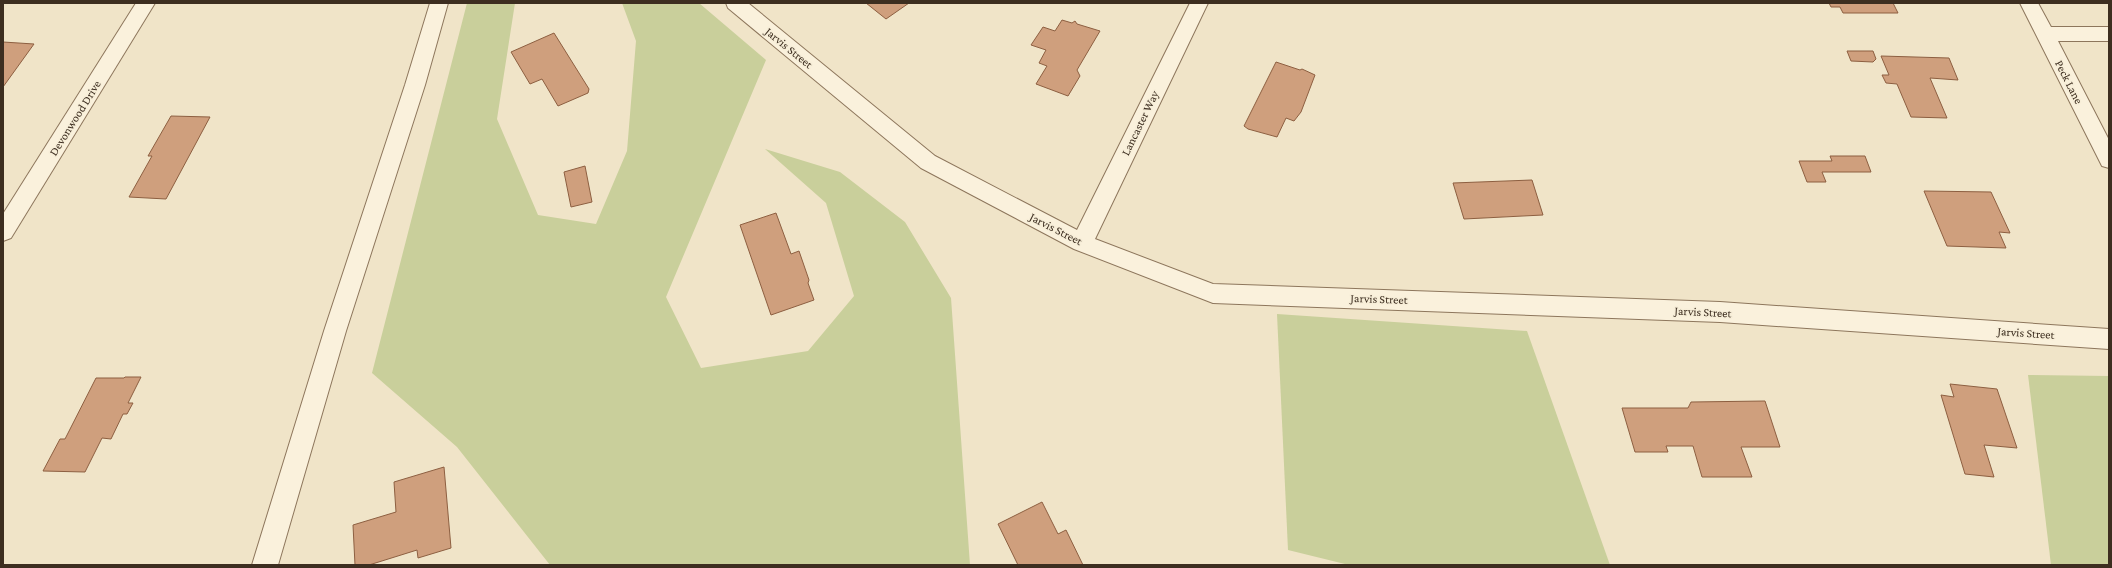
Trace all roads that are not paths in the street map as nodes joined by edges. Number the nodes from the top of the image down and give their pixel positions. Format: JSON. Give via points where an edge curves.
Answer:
{"nodes":[{"id":1,"x":146,"y":3,"type":"edge"},
{"id":2,"x":439,"y":3,"type":"edge"},
{"id":3,"x":735,"y":3,"type":"edge"},
{"id":4,"x":1199,"y":3,"type":"edge"},
{"id":5,"x":2029,"y":3,"type":"edge"},
{"id":6,"x":2045,"y":34,"type":"junction"},
{"id":7,"x":2109,"y":34,"type":"edge"},
{"id":8,"x":2109,"y":160,"type":"edge"},
{"id":9,"x":3,"y":232,"type":"edge"},
{"id":10,"x":1082,"y":244,"type":"junction"},
{"id":11,"x":2109,"y":339,"type":"edge"},
{"id":12,"x":265,"y":565,"type":"edge"}],
"edges":[{"from":1,"to":9,"type":"street","name":"Devonwood Drive"},
{"from":2,"to":12,"type":"street","via":[[335,331]]},
{"from":3,"to":10,"type":"street","name":"Jarvis Street","via":[[928,162]]},
{"from":4,"to":10,"type":"street","name":"Lancaster Way"},
{"from":5,"to":6,"type":"street","name":"Peck Lane"},
{"from":6,"to":7,"type":"street"},
{"from":6,"to":8,"type":"street","name":"Peck Lane"},
{"from":10,"to":11,"type":"street","name":"Jarvis Street","via":[[1213,292],[1720,312]]}]}
